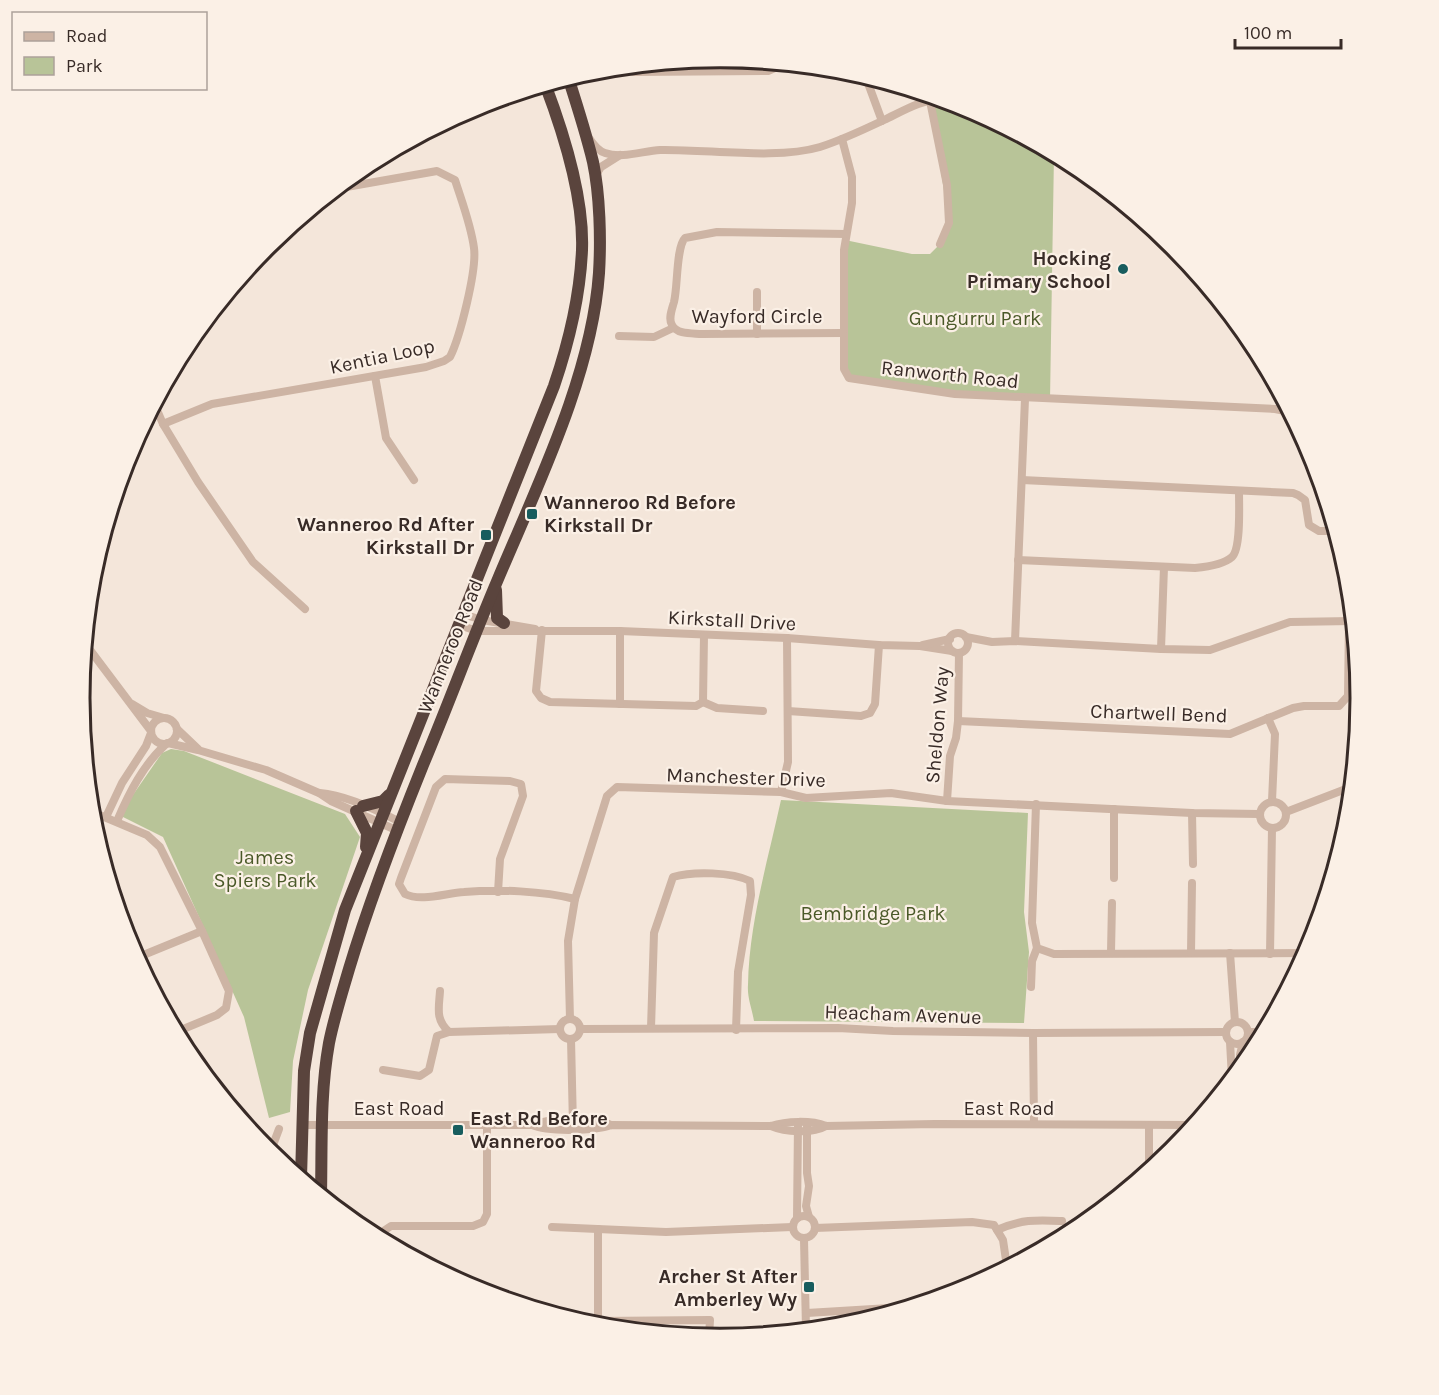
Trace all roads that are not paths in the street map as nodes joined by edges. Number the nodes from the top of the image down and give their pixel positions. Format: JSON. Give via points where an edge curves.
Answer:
{"nodes":[{"id":1,"x":770,"y":70,"type":"edge"},
{"id":2,"x":648,"y":72,"type":"edge"},
{"id":3,"x":571,"y":86,"type":"edge"},
{"id":4,"x":869,"y":86,"type":"edge"},
{"id":5,"x":547,"y":92,"type":"edge"},
{"id":6,"x":925,"y":102,"type":"edge"},
{"id":7,"x":931,"y":104,"type":"edge"},
{"id":8,"x":882,"y":121,"type":"junction"},
{"id":9,"x":586,"y":134,"type":"junction"},
{"id":10,"x":842,"y":139,"type":"junction"},
{"id":11,"x":620,"y":155,"type":"junction"},
{"id":12,"x":595,"y":176,"type":"junction"},
{"id":13,"x":353,"y":186,"type":"edge"},
{"id":14,"x":846,"y":234,"type":"junction"},
{"id":15,"x":940,"y":244,"type":"dead end"},
{"id":16,"x":757,"y":292,"type":"dead end"},
{"id":17,"x":674,"y":327,"type":"junction"},
{"id":18,"x":843,"y":333,"type":"junction"},
{"id":19,"x":757,"y":334,"type":"junction"},
{"id":20,"x":619,"y":336,"type":"dead end"},
{"id":21,"x":375,"y":376,"type":"junction"},
{"id":22,"x":1025,"y":399,"type":"junction"},
{"id":23,"x":1280,"y":410,"type":"edge"},
{"id":24,"x":158,"y":412,"type":"edge"},
{"id":25,"x":163,"y":424,"type":"junction"},
{"id":26,"x":414,"y":480,"type":"dead end"},
{"id":27,"x":1022,"y":480,"type":"junction"},
{"id":28,"x":1239,"y":492,"type":"junction"},
{"id":29,"x":1327,"y":531,"type":"edge"},
{"id":30,"x":1018,"y":560,"type":"junction"},
{"id":31,"x":1164,"y":567,"type":"junction"},
{"id":32,"x":497,"y":580,"type":"junction"},
{"id":33,"x":305,"y":609,"type":"dead end"},
{"id":34,"x":461,"y":619,"type":"junction"},
{"id":35,"x":1345,"y":622,"type":"edge"},
{"id":36,"x":504,"y":623,"type":"junction"},
{"id":37,"x":479,"y":626,"type":"junction"},
{"id":38,"x":542,"y":630,"type":"junction"},
{"id":39,"x":620,"y":631,"type":"junction"},
{"id":40,"x":704,"y":635,"type":"junction"},
{"id":41,"x":966,"y":637,"type":"junction"},
{"id":42,"x":787,"y":638,"type":"junction"},
{"id":43,"x":950,"y":639,"type":"junction"},
{"id":44,"x":1015,"y":640,"type":"junction"},
{"id":45,"x":992,"y":642,"type":"junction"},
{"id":46,"x":879,"y":645,"type":"junction"},
{"id":47,"x":920,"y":646,"type":"junction"},
{"id":48,"x":1161,"y":649,"type":"junction"},
{"id":49,"x":959,"y":651,"type":"junction"},
{"id":50,"x":91,"y":652,"type":"edge"},
{"id":51,"x":1349,"y":674,"type":"edge"},
{"id":52,"x":703,"y":702,"type":"junction"},
{"id":53,"x":132,"y":704,"type":"junction"},
{"id":54,"x":620,"y":704,"type":"junction"},
{"id":55,"x":763,"y":711,"type":"dead end"},
{"id":56,"x":788,"y":711,"type":"junction"},
{"id":57,"x":164,"y":718,"type":"junction"},
{"id":58,"x":1268,"y":718,"type":"junction"},
{"id":59,"x":958,"y":721,"type":"junction"},
{"id":60,"x":177,"y":728,"type":"junction"},
{"id":61,"x":151,"y":732,"type":"junction"},
{"id":62,"x":167,"y":744,"type":"junction"},
{"id":63,"x":198,"y":750,"type":"junction"},
{"id":64,"x":393,"y":790,"type":"junction"},
{"id":65,"x":781,"y":792,"type":"junction"},
{"id":66,"x":1342,"y":794,"type":"edge"},
{"id":67,"x":947,"y":801,"type":"junction"},
{"id":68,"x":1272,"y":801,"type":"junction"},
{"id":69,"x":1036,"y":804,"type":"junction"},
{"id":70,"x":1114,"y":808,"type":"junction"},
{"id":71,"x":360,"y":809,"type":"junction"},
{"id":72,"x":1286,"y":812,"type":"junction"},
{"id":73,"x":1192,"y":813,"type":"junction"},
{"id":74,"x":1259,"y":814,"type":"junction"},
{"id":75,"x":101,"y":815,"type":"edge"},
{"id":76,"x":106,"y":817,"type":"junction"},
{"id":77,"x":381,"y":817,"type":"junction"},
{"id":78,"x":117,"y":821,"type":"junction"},
{"id":79,"x":398,"y":826,"type":"junction"},
{"id":80,"x":1272,"y":828,"type":"junction"},
{"id":81,"x":363,"y":863,"type":"junction"},
{"id":82,"x":1193,"y":864,"type":"dead end"},
{"id":83,"x":1114,"y":878,"type":"dead end"},
{"id":84,"x":1192,"y":883,"type":"dead end"},
{"id":85,"x":498,"y":892,"type":"junction"},
{"id":86,"x":575,"y":899,"type":"junction"},
{"id":87,"x":1112,"y":903,"type":"dead end"},
{"id":88,"x":202,"y":931,"type":"junction"},
{"id":89,"x":1037,"y":948,"type":"junction"},
{"id":90,"x":1111,"y":952,"type":"junction"},
{"id":91,"x":1191,"y":953,"type":"junction"},
{"id":92,"x":1230,"y":953,"type":"junction"},
{"id":93,"x":1295,"y":953,"type":"edge"},
{"id":94,"x":1270,"y":954,"type":"junction"},
{"id":95,"x":144,"y":955,"type":"edge"},
{"id":96,"x":1031,"y":987,"type":"dead end"},
{"id":97,"x":440,"y":991,"type":"dead end"},
{"id":98,"x":570,"y":1019,"type":"junction"},
{"id":99,"x":1235,"y":1022,"type":"junction"},
{"id":100,"x":651,"y":1028,"type":"junction"},
{"id":101,"x":184,"y":1029,"type":"edge"},
{"id":102,"x":560,"y":1029,"type":"junction"},
{"id":103,"x":580,"y":1029,"type":"junction"},
{"id":104,"x":736,"y":1030,"type":"junction"},
{"id":105,"x":449,"y":1032,"type":"junction"},
{"id":106,"x":1226,"y":1032,"type":"junction"},
{"id":107,"x":1248,"y":1032,"type":"junction"},
{"id":108,"x":1253,"y":1032,"type":"edge"},
{"id":109,"x":1033,"y":1034,"type":"junction"},
{"id":110,"x":571,"y":1039,"type":"junction"},
{"id":111,"x":1230,"y":1042,"type":"junction"},
{"id":112,"x":1243,"y":1042,"type":"junction"},
{"id":113,"x":1241,"y":1051,"type":"edge"},
{"id":114,"x":1231,"y":1064,"type":"edge"},
{"id":115,"x":383,"y":1070,"type":"dead end"},
{"id":116,"x":1034,"y":1124,"type":"junction"},
{"id":117,"x":302,"y":1125,"type":"junction"},
{"id":118,"x":322,"y":1125,"type":"junction"},
{"id":119,"x":487,"y":1125,"type":"junction"},
{"id":120,"x":573,"y":1125,"type":"junction"},
{"id":121,"x":1149,"y":1125,"type":"junction"},
{"id":122,"x":1182,"y":1125,"type":"edge"},
{"id":123,"x":803,"y":1127,"type":"junction"},
{"id":124,"x":279,"y":1129,"type":"dead end"},
{"id":125,"x":274,"y":1143,"type":"edge"},
{"id":126,"x":1149,"y":1158,"type":"edge"},
{"id":127,"x":301,"y":1168,"type":"edge"},
{"id":128,"x":321,"y":1185,"type":"edge"},
{"id":129,"x":797,"y":1218,"type":"junction"},
{"id":130,"x":808,"y":1218,"type":"junction"},
{"id":131,"x":1062,"y":1221,"type":"dead end"},
{"id":132,"x":552,"y":1227,"type":"dead end"},
{"id":133,"x":792,"y":1227,"type":"junction"},
{"id":134,"x":815,"y":1228,"type":"junction"},
{"id":135,"x":598,"y":1229,"type":"junction"},
{"id":136,"x":997,"y":1230,"type":"junction"},
{"id":137,"x":385,"y":1231,"type":"edge"},
{"id":138,"x":804,"y":1239,"type":"junction"},
{"id":139,"x":1006,"y":1259,"type":"edge"},
{"id":140,"x":868,"y":1309,"type":"edge"},
{"id":141,"x":807,"y":1313,"type":"junction"},
{"id":142,"x":598,"y":1315,"type":"edge"},
{"id":143,"x":806,"y":1321,"type":"edge"},
{"id":144,"x":637,"y":1322,"type":"edge"},
{"id":145,"x":709,"y":1327,"type":"edge"}],
"edges":[{"from":1,"to":2,"type":"street"},
{"from":3,"to":9,"type":"highway","name":"Wanneroo Road"},
{"from":4,"to":8,"type":"street"},
{"from":5,"to":34,"type":"highway","name":"Wanneroo Road","via":[[577,197],[582,248],[576,305],[554,386]]},
{"from":6,"to":8,"type":"street"},
{"from":7,"to":15,"type":"street","via":[[947,185],[949,223]]},
{"from":8,"to":10,"type":"street"},
{"from":9,"to":11,"type":"street","via":[[597,149]]},
{"from":9,"to":12,"type":"highway","name":"Wanneroo Road"},
{"from":10,"to":11,"type":"street","via":[[818,147],[778,152],[660,150]]},
{"from":10,"to":14,"type":"street","name":"Ranworth Road","via":[[852,177]]},
{"from":11,"to":12,"type":"street","via":[[600,167]]},
{"from":12,"to":32,"type":"highway","name":"Wanneroo Road","via":[[599,271],[588,338],[565,414]]},
{"from":13,"to":21,"type":"street","name":"Kentia Loop","via":[[437,171],[455,180],[474,245],[465,309],[450,357],[426,367]]},
{"from":14,"to":17,"type":"street","name":"Wayford Circle","via":[[717,232],[685,238],[680,247],[678,288],[670,320]]},
{"from":14,"to":18,"type":"street","name":"Ranworth Road"},
{"from":16,"to":19,"type":"street"},
{"from":17,"to":19,"type":"street","name":"Wayford Circle","via":[[681,332],[702,334]]},
{"from":17,"to":20,"type":"street","via":[[654,336]]},
{"from":18,"to":19,"type":"street","name":"Wayford Circle"},
{"from":18,"to":22,"type":"street","name":"Ranworth Road","via":[[845,374],[855,380]]},
{"from":21,"to":25,"type":"street","name":"Kentia Loop","via":[[212,404]]},
{"from":21,"to":26,"type":"street","via":[[386,438]]},
{"from":22,"to":23,"type":"street","name":"Ranworth Road"},
{"from":22,"to":27,"type":"street"},
{"from":24,"to":25,"type":"street"},
{"from":25,"to":33,"type":"street","via":[[253,562]]},
{"from":27,"to":28,"type":"street"},
{"from":27,"to":30,"type":"street"},
{"from":28,"to":29,"type":"street","via":[[1302,497],[1307,504],[1309,525]]},
{"from":28,"to":31,"type":"street","via":[[1237,546],[1229,560],[1206,567]]},
{"from":30,"to":31,"type":"street"},
{"from":30,"to":44,"type":"street"},
{"from":31,"to":48,"type":"street"},
{"from":32,"to":36,"type":"highway","via":[[496,611]]},
{"from":32,"to":37,"type":"highway","name":"Wanneroo Road"},
{"from":34,"to":37,"type":"street","name":"Kirkstall Drive"},
{"from":34,"to":64,"type":"highway","name":"Wanneroo Road"},
{"from":35,"to":48,"type":"street","name":"Kirkstall Drive","via":[[1290,622],[1210,650]]},
{"from":36,"to":37,"type":"street","name":"Kirkstall Drive"},
{"from":36,"to":38,"type":"street","name":"Kirkstall Drive"},
{"from":37,"to":38,"type":"street","name":"Kirkstall Drive","via":[[519,633]]},
{"from":37,"to":79,"type":"highway","name":"Wanneroo Road"},
{"from":38,"to":39,"type":"street","name":"Kirkstall Drive"},
{"from":38,"to":54,"type":"street","via":[[536,691],[541,698],[550,702]]},
{"from":39,"to":40,"type":"street","name":"Kirkstall Drive"},
{"from":39,"to":54,"type":"street"},
{"from":40,"to":42,"type":"street","name":"Kirkstall Drive"},
{"from":40,"to":52,"type":"street"},
{"from":41,"to":43,"type":"street","via":[[957,634]]},
{"from":41,"to":45,"type":"street","name":"Kirkstall Drive"},
{"from":41,"to":49,"type":"street","via":[[968,643]]},
{"from":42,"to":46,"type":"street","name":"Kirkstall Drive"},
{"from":42,"to":56,"type":"street"},
{"from":43,"to":47,"type":"street","name":"Kirkstall Drive"},
{"from":43,"to":49,"type":"street","via":[[949,645]]},
{"from":44,"to":45,"type":"street","name":"Kirkstall Drive"},
{"from":44,"to":48,"type":"street","name":"Kirkstall Drive"},
{"from":45,"to":49,"type":"street","name":"Kirkstall Drive"},
{"from":46,"to":47,"type":"street","name":"Kirkstall Drive"},
{"from":46,"to":56,"type":"street","via":[[875,704],[870,713],[861,716]]},
{"from":47,"to":49,"type":"street","name":"Kirkstall Drive"},
{"from":49,"to":59,"type":"street","name":"Sheldon Way"},
{"from":50,"to":53,"type":"street"},
{"from":51,"to":58,"type":"street","name":"Chartwell Bend","via":[[1348,696],[1339,706],[1304,706]]},
{"from":52,"to":54,"type":"street","via":[[696,706]]},
{"from":52,"to":55,"type":"street","via":[[717,708]]},
{"from":53,"to":57,"type":"street"},
{"from":53,"to":61,"type":"street"},
{"from":56,"to":65,"type":"street","via":[[788,762]]},
{"from":57,"to":60,"type":"street"},
{"from":57,"to":61,"type":"street","via":[[155,722]]},
{"from":58,"to":59,"type":"street","name":"Chartwell Bend","via":[[1230,734]]},
{"from":58,"to":68,"type":"street","via":[[1275,734]]},
{"from":59,"to":67,"type":"street","name":"Sheldon Way","via":[[950,756]]},
{"from":60,"to":62,"type":"street","via":[[176,737]]},
{"from":60,"to":63,"type":"street"},
{"from":61,"to":62,"type":"street","via":[[157,742]]},
{"from":61,"to":76,"type":"street"},
{"from":62,"to":63,"type":"street"},
{"from":62,"to":78,"type":"street","via":[[156,753],[132,788]]},
{"from":63,"to":71,"type":"street","via":[[266,770],[319,793],[332,794]]},
{"from":64,"to":71,"type":"highway","via":[[383,801]]},
{"from":64,"to":77,"type":"highway","name":"Wanneroo Road"},
{"from":65,"to":67,"type":"street","name":"Manchester Drive","via":[[807,798],[891,793]]},
{"from":65,"to":86,"type":"street","name":"Manchester Drive","via":[[617,787],[607,796]]},
{"from":66,"to":72,"type":"street"},
{"from":67,"to":69,"type":"street","name":"Manchester Drive"},
{"from":68,"to":72,"type":"street","via":[[1281,804]]},
{"from":68,"to":74,"type":"street","via":[[1263,805]]},
{"from":69,"to":70,"type":"street","name":"Manchester Drive"},
{"from":69,"to":89,"type":"street","via":[[1032,923]]},
{"from":70,"to":73,"type":"street","name":"Manchester Drive"},
{"from":70,"to":83,"type":"street"},
{"from":71,"to":77,"type":"street"},
{"from":71,"to":81,"type":"highway","via":[[367,833]]},
{"from":72,"to":80,"type":"street","via":[[1284,822]]},
{"from":73,"to":74,"type":"street","name":"Manchester Drive"},
{"from":73,"to":82,"type":"street"},
{"from":74,"to":80,"type":"street","via":[[1262,823]]},
{"from":75,"to":76,"type":"street"},
{"from":76,"to":78,"type":"street"},
{"from":77,"to":79,"type":"street"},
{"from":77,"to":81,"type":"highway","name":"Wanneroo Road"},
{"from":78,"to":88,"type":"street","via":[[147,835],[160,847]]},
{"from":79,"to":118,"type":"highway","name":"Wanneroo Road","via":[[358,937],[329,1042]]},
{"from":80,"to":94,"type":"street"},
{"from":81,"to":117,"type":"highway","name":"Wanneroo Road","via":[[310,1034]]},
{"from":84,"to":91,"type":"street"},
{"from":85,"to":85,"type":"street","via":[[465,891],[420,897],[401,890],[399,884],[436,787],[445,779],[520,784],[523,796],[500,859]]},
{"from":85,"to":86,"type":"street","via":[[554,894]]},
{"from":86,"to":98,"type":"street","name":"Manchester Drive","via":[[568,941]]},
{"from":87,"to":90,"type":"street"},
{"from":88,"to":95,"type":"street"},
{"from":88,"to":101,"type":"street","via":[[229,991],[226,1008]]},
{"from":89,"to":90,"type":"street","via":[[1054,954]]},
{"from":89,"to":96,"type":"street"},
{"from":90,"to":91,"type":"street"},
{"from":91,"to":92,"type":"street"},
{"from":92,"to":94,"type":"street"},
{"from":92,"to":99,"type":"street"},
{"from":93,"to":94,"type":"street"},
{"from":97,"to":105,"type":"street","via":[[439,1016],[441,1025]]},
{"from":98,"to":102,"type":"street"},
{"from":98,"to":103,"type":"street"},
{"from":99,"to":106,"type":"street"},
{"from":99,"to":107,"type":"street","via":[[1245,1025]]},
{"from":100,"to":103,"type":"street","name":"Heacham Avenue"},
{"from":100,"to":104,"type":"street","name":"Heacham Avenue"},
{"from":100,"to":104,"type":"street","via":[[654,933],[673,877],[684,874],[739,876],[750,881],[738,972]]},
{"from":102,"to":105,"type":"street"},
{"from":102,"to":110,"type":"street","via":[[564,1038]]},
{"from":103,"to":110,"type":"street"},
{"from":104,"to":109,"type":"street","name":"Heacham Avenue","via":[[838,1028]]},
{"from":105,"to":115,"type":"street","via":[[437,1036],[429,1070],[420,1076]]},
{"from":106,"to":109,"type":"street","name":"Heacham Avenue"},
{"from":106,"to":111,"type":"street"},
{"from":107,"to":108,"type":"street"},
{"from":107,"to":112,"type":"street"},
{"from":109,"to":116,"type":"street"},
{"from":110,"to":120,"type":"street"},
{"from":111,"to":112,"type":"street"},
{"from":111,"to":114,"type":"street"},
{"from":112,"to":113,"type":"street"},
{"from":116,"to":121,"type":"street","name":"East Road"},
{"from":116,"to":123,"type":"street","name":"East Road","via":[[818,1123]]},
{"from":117,"to":118,"type":"street","name":"East Road"},
{"from":117,"to":127,"type":"highway","name":"Wanneroo Road"},
{"from":118,"to":119,"type":"street","name":"East Road"},
{"from":118,"to":128,"type":"highway","name":"Wanneroo Road"},
{"from":119,"to":120,"type":"street","name":"East Road","via":[[532,1125],[540,1121]]},
{"from":119,"to":137,"type":"street","via":[[487,1214],[483,1221],[473,1226],[391,1226]]},
{"from":120,"to":123,"type":"street","name":"East Road","via":[[603,1121],[611,1125],[771,1126],[779,1130]]},
{"from":121,"to":122,"type":"street","name":"East Road"},
{"from":121,"to":126,"type":"street"},
{"from":123,"to":129,"type":"street"},
{"from":123,"to":130,"type":"street"},
{"from":124,"to":125,"type":"street"},
{"from":129,"to":130,"type":"street"},
{"from":129,"to":133,"type":"street"},
{"from":130,"to":134,"type":"street"},
{"from":131,"to":136,"type":"street","via":[[1027,1220]]},
{"from":132,"to":135,"type":"street"},
{"from":133,"to":135,"type":"street","via":[[666,1232]]},
{"from":133,"to":138,"type":"street"},
{"from":134,"to":136,"type":"street","via":[[972,1221],[994,1225]]},
{"from":134,"to":138,"type":"street"},
{"from":135,"to":142,"type":"street"},
{"from":136,"to":139,"type":"street"},
{"from":138,"to":141,"type":"street"},
{"from":140,"to":141,"type":"street"},
{"from":141,"to":143,"type":"street"},
{"from":144,"to":145,"type":"street","via":[[710,1320]]}]}
